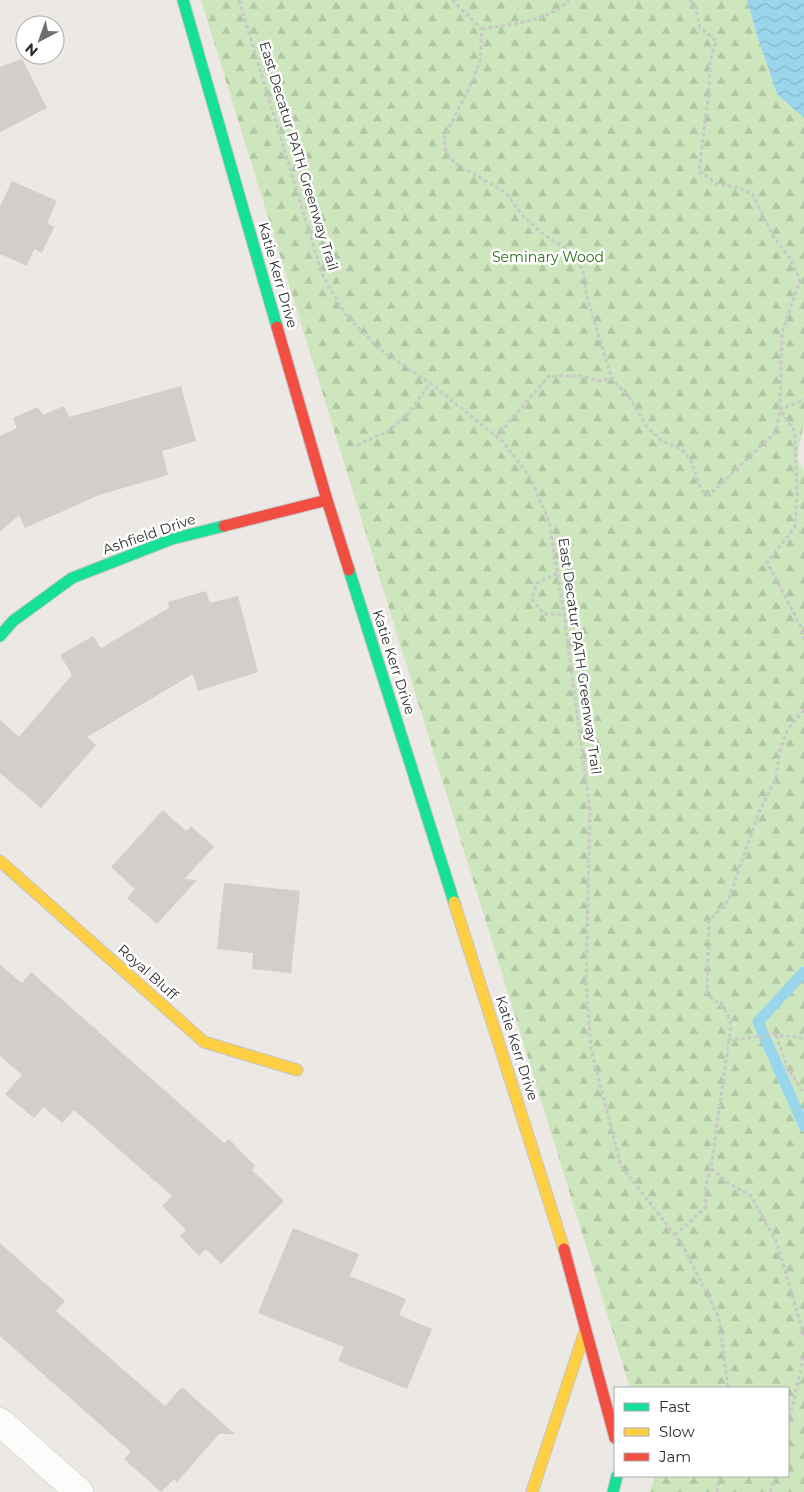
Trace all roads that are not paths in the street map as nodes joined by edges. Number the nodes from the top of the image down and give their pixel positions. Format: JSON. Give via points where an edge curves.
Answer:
{"nodes":[{"id":1,"x":183,"y":0,"type":"edge"},
{"id":2,"x":328,"y":500,"type":"junction"},
{"id":3,"x":0,"y":636,"type":"edge"},
{"id":4,"x":0,"y":860,"type":"edge"},
{"id":5,"x":297,"y":1070,"type":"dead end"},
{"id":6,"x":584,"y":1331,"type":"junction"},
{"id":7,"x":0,"y":1422,"type":"edge"},
{"id":8,"x":614,"y":1435,"type":"edge"},
{"id":9,"x":617,"y":1477,"type":"edge"},
{"id":10,"x":79,"y":1492,"type":"edge"},
{"id":11,"x":532,"y":1492,"type":"edge"},
{"id":12,"x":613,"y":1492,"type":"edge"}],
"edges":[{"from":1,"to":2,"type":"street","name":"Katie Kerr Drive"},
{"from":2,"to":3,"type":"street","name":"Ashfield Drive","via":[[172,539],[72,578],[13,621]]},
{"from":2,"to":6,"type":"street","name":"Katie Kerr Drive","via":[[564,1248]]},
{"from":4,"to":5,"type":"street","name":"Royal Bluff","via":[[204,1042]]},
{"from":6,"to":8,"type":"street","name":"Katie Kerr Drive"},
{"from":6,"to":11,"type":"street"},
{"from":7,"to":10,"type":"street"},
{"from":9,"to":12,"type":"street"}]}
